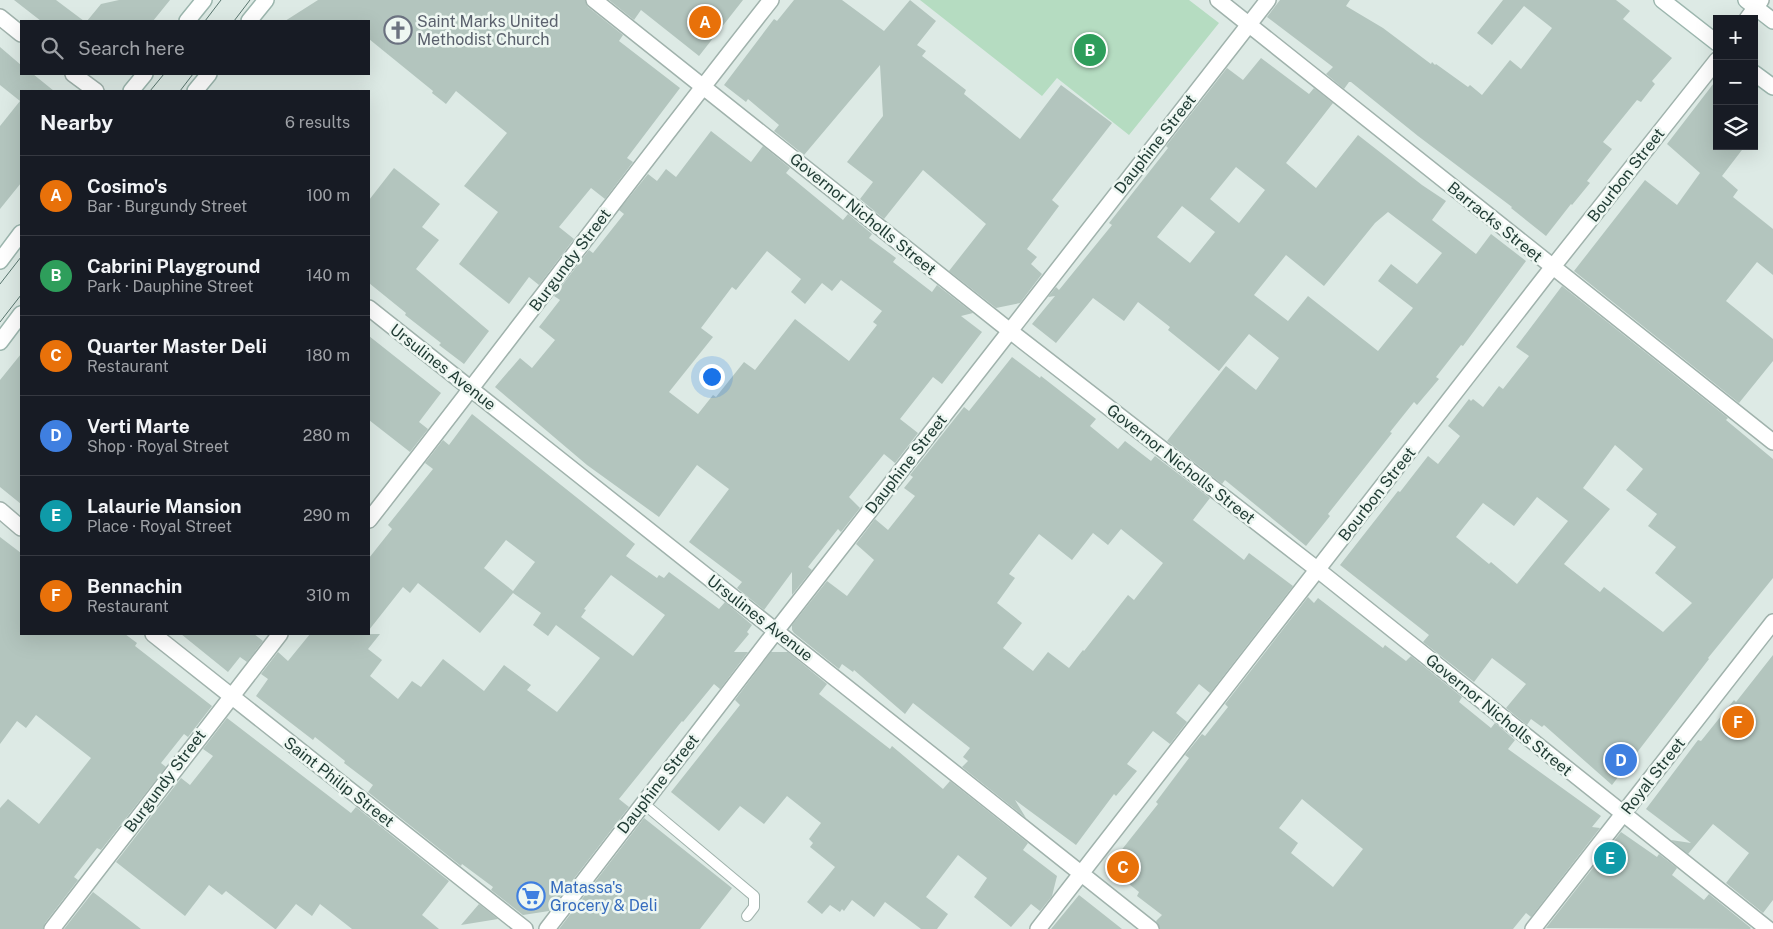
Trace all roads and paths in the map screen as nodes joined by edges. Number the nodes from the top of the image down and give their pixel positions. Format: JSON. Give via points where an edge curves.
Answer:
{"nodes":[{"id":1,"x":204,"y":0,"type":"edge"},
{"id":2,"x":266,"y":0,"type":"edge"},
{"id":3,"x":594,"y":0,"type":"edge"},
{"id":4,"x":771,"y":0,"type":"edge"},
{"id":5,"x":1218,"y":0,"type":"edge"},
{"id":6,"x":1268,"y":0,"type":"edge"},
{"id":7,"x":1662,"y":0,"type":"edge"},
{"id":8,"x":1752,"y":7,"type":"edge"},
{"id":9,"x":0,"y":17,"type":"edge"},
{"id":10,"x":188,"y":20,"type":"edge"},
{"id":11,"x":250,"y":20,"type":"edge"},
{"id":12,"x":1773,"y":20,"type":"edge"},
{"id":13,"x":1249,"y":25,"type":"junction"},
{"id":14,"x":20,"y":33,"type":"edge"},
{"id":15,"x":1713,"y":41,"type":"edge"},
{"id":16,"x":1713,"y":65,"type":"edge"},
{"id":17,"x":74,"y":75,"type":"edge"},
{"id":18,"x":144,"y":75,"type":"edge"},
{"id":19,"x":207,"y":75,"type":"edge"},
{"id":20,"x":1758,"y":76,"type":"edge"},
{"id":21,"x":703,"y":86,"type":"junction"},
{"id":22,"x":1773,"y":87,"type":"edge"},
{"id":23,"x":95,"y":90,"type":"edge"},
{"id":24,"x":132,"y":90,"type":"edge"},
{"id":25,"x":196,"y":90,"type":"edge"},
{"id":26,"x":20,"y":234,"type":"edge"},
{"id":27,"x":0,"y":260,"type":"edge"},
{"id":28,"x":1553,"y":268,"type":"junction"},
{"id":29,"x":370,"y":309,"type":"edge"},
{"id":30,"x":20,"y":315,"type":"edge"},
{"id":31,"x":1010,"y":331,"type":"junction"},
{"id":32,"x":0,"y":342,"type":"edge"},
{"id":33,"x":471,"y":389,"type":"junction"},
{"id":34,"x":1773,"y":442,"type":"edge"},
{"id":35,"x":0,"y":510,"type":"edge"},
{"id":36,"x":370,"y":519,"type":"edge"},
{"id":37,"x":20,"y":527,"type":"edge"},
{"id":38,"x":1318,"y":570,"type":"junction"},
{"id":39,"x":1773,"y":622,"type":"edge"},
{"id":40,"x":776,"y":631,"type":"junction"},
{"id":41,"x":154,"y":635,"type":"edge"},
{"id":42,"x":279,"y":635,"type":"edge"},
{"id":43,"x":230,"y":696,"type":"junction"},
{"id":44,"x":644,"y":804,"type":"junction"},
{"id":45,"x":1623,"y":814,"type":"junction"},
{"id":46,"x":1081,"y":874,"type":"junction"},
{"id":47,"x":747,"y":916,"type":"dead end"},
{"id":48,"x":52,"y":929,"type":"edge"},
{"id":49,"x":525,"y":929,"type":"edge"},
{"id":50,"x":547,"y":929,"type":"edge"},
{"id":51,"x":1038,"y":929,"type":"edge"},
{"id":52,"x":1151,"y":929,"type":"edge"},
{"id":53,"x":1533,"y":929,"type":"edge"},
{"id":54,"x":1768,"y":929,"type":"edge"}],
"edges":[{"from":1,"to":10,"type":"street"},
{"from":2,"to":11,"type":"street"},
{"from":3,"to":21,"type":"street","name":"Governor Nicholls Street"},
{"from":4,"to":21,"type":"street","name":"Burgundy Street"},
{"from":5,"to":13,"type":"street","name":"Barracks Street"},
{"from":6,"to":13,"type":"street","name":"Dauphine Street"},
{"from":7,"to":15,"type":"street"},
{"from":8,"to":12,"type":"street"},
{"from":9,"to":14,"type":"street"},
{"from":13,"to":28,"type":"street","name":"Barracks Street"},
{"from":13,"to":31,"type":"street","name":"Dauphine Street"},
{"from":16,"to":28,"type":"street","name":"Bourbon Street"},
{"from":17,"to":23,"type":"street"},
{"from":18,"to":24,"type":"street"},
{"from":19,"to":25,"type":"street"},
{"from":20,"to":22,"type":"street"},
{"from":21,"to":31,"type":"street","name":"Governor Nicholls Street"},
{"from":21,"to":33,"type":"street","name":"Burgundy Street"},
{"from":26,"to":27,"type":"street"},
{"from":28,"to":34,"type":"street","name":"Barracks Street"},
{"from":28,"to":38,"type":"street","name":"Bourbon Street"},
{"from":29,"to":33,"type":"street","name":"Ursulines Avenue"},
{"from":30,"to":32,"type":"street"},
{"from":31,"to":38,"type":"street","name":"Governor Nicholls Street"},
{"from":31,"to":40,"type":"street","name":"Dauphine Street"},
{"from":33,"to":36,"type":"street","name":"Burgundy Street"},
{"from":33,"to":40,"type":"street","name":"Ursulines Avenue"},
{"from":35,"to":37,"type":"street"},
{"from":38,"to":45,"type":"street","name":"Governor Nicholls Street"},
{"from":38,"to":46,"type":"street","name":"Bourbon Street"},
{"from":39,"to":45,"type":"street","name":"Royal Street"},
{"from":40,"to":44,"type":"street","name":"Dauphine Street"},
{"from":40,"to":46,"type":"street","name":"Ursulines Avenue"},
{"from":41,"to":43,"type":"street","name":"Saint Philip Street"},
{"from":42,"to":43,"type":"street","name":"Burgundy Street"},
{"from":43,"to":48,"type":"street","name":"Burgundy Street"},
{"from":43,"to":49,"type":"street","name":"Saint Philip Street"},
{"from":44,"to":47,"type":"lane","via":[[754,896],[754,907]]},
{"from":44,"to":50,"type":"street","name":"Dauphine Street"},
{"from":45,"to":53,"type":"street","name":"Royal Street"},
{"from":45,"to":54,"type":"street","name":"Governor Nicholls Street"},
{"from":46,"to":51,"type":"street","name":"Bourbon Street"},
{"from":46,"to":52,"type":"street","name":"Ursulines Avenue"}]}
